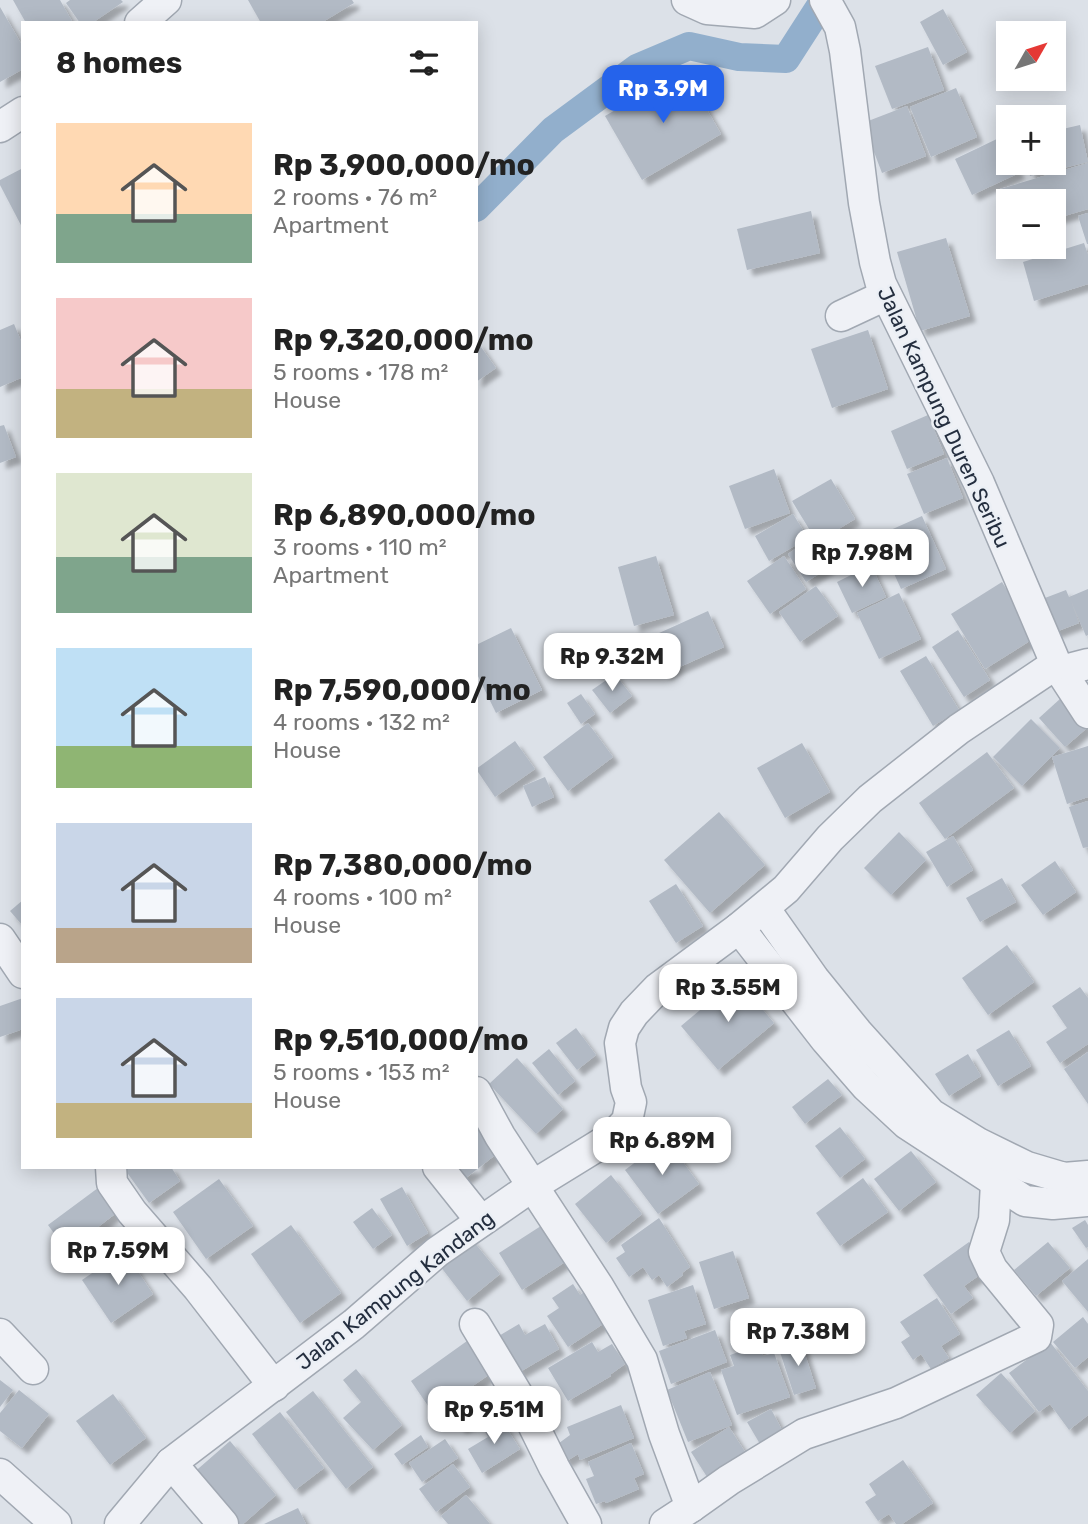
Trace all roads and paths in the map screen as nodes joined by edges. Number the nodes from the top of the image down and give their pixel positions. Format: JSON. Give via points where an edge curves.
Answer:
{"nodes":[{"id":1,"x":166,"y":0,"type":"edge"},
{"id":2,"x":687,"y":0,"type":"edge"},
{"id":3,"x":775,"y":0,"type":"edge"},
{"id":4,"x":827,"y":1,"type":"edge"},
{"id":5,"x":142,"y":21,"type":"edge"},
{"id":6,"x":21,"y":113,"type":"edge"},
{"id":7,"x":0,"y":127,"type":"edge"},
{"id":8,"x":886,"y":295,"type":"junction"},
{"id":9,"x":841,"y":316,"type":"dead end"},
{"id":10,"x":1068,"y":666,"type":"edge"},
{"id":11,"x":1088,"y":713,"type":"edge"},
{"id":12,"x":764,"y":908,"type":"junction"},
{"id":13,"x":739,"y":928,"type":"junction"},
{"id":14,"x":0,"y":939,"type":"edge"},
{"id":15,"x":21,"y":970,"type":"edge"},
{"id":16,"x":478,"y":1096,"type":"edge"},
{"id":17,"x":1027,"y":1167,"type":"junction"},
{"id":18,"x":111,"y":1169,"type":"edge"},
{"id":19,"x":440,"y":1169,"type":"edge"},
{"id":20,"x":1088,"y":1176,"type":"edge"},
{"id":21,"x":996,"y":1183,"type":"junction"},
{"id":22,"x":534,"y":1185,"type":"junction"},
{"id":23,"x":1025,"y":1201,"type":"junction"},
{"id":24,"x":1088,"y":1201,"type":"edge"},
{"id":25,"x":481,"y":1221,"type":"junction"},
{"id":26,"x":475,"y":1324,"type":"dead end"},
{"id":27,"x":0,"y":1334,"type":"edge"},
{"id":28,"x":33,"y":1370,"type":"dead end"},
{"id":29,"x":274,"y":1386,"type":"junction"},
{"id":30,"x":171,"y":1463,"type":"junction"},
{"id":31,"x":0,"y":1474,"type":"edge"},
{"id":32,"x":691,"y":1507,"type":"junction"},
{"id":33,"x":56,"y":1524,"type":"edge"},
{"id":34,"x":120,"y":1524,"type":"edge"},
{"id":35,"x":223,"y":1524,"type":"edge"},
{"id":36,"x":586,"y":1524,"type":"edge"},
{"id":37,"x":665,"y":1524,"type":"edge"}],
"edges":[{"from":1,"to":5,"type":"street"},
{"from":2,"to":3,"type":"street","via":[[707,9],[755,13]]},
{"from":4,"to":8,"type":"street","name":"Jalan Kampung Duren Seribu","via":[[845,51],[864,204]]},
{"from":6,"to":7,"type":"street"},
{"from":8,"to":9,"type":"street"},
{"from":8,"to":10,"type":"street","name":"Jalan Kampung Duren Seribu"},
{"from":10,"to":11,"type":"street","name":"Jalan Kampung Duren Seribu"},
{"from":10,"to":12,"type":"street","name":"Jalan Kampung Kandang","via":[[959,729],[870,799]]},
{"from":12,"to":13,"type":"street","name":"Jalan Kampung Kandang"},
{"from":12,"to":17,"type":"street","via":[[814,979],[931,1114]]},
{"from":13,"to":21,"type":"street","via":[[866,1086],[907,1124]]},
{"from":13,"to":22,"type":"street","name":"Jalan Kampung Kandang","via":[[658,988],[624,1028],[620,1043],[631,1102],[627,1121],[612,1138]]},
{"from":14,"to":15,"type":"street"},
{"from":16,"to":22,"type":"street"},
{"from":17,"to":20,"type":"street","via":[[1064,1178]]},
{"from":17,"to":23,"type":"street"},
{"from":18,"to":29,"type":"street","via":[[112,1183],[132,1212]]},
{"from":19,"to":25,"type":"street"},
{"from":21,"to":23,"type":"street"},
{"from":21,"to":32,"type":"street","via":[[994,1220],[984,1252],[992,1269],[1038,1325],[1036,1337],[896,1403],[804,1434]]},
{"from":22,"to":25,"type":"street","name":"Jalan Kampung Kandang"},
{"from":22,"to":32,"type":"street","via":[[642,1360]]},
{"from":23,"to":24,"type":"street"},
{"from":25,"to":29,"type":"street","name":"Jalan Kampung Kandang"},
{"from":26,"to":36,"type":"street"},
{"from":27,"to":28,"type":"street"},
{"from":29,"to":30,"type":"street","name":"Jalan Kampung Kandang"},
{"from":30,"to":34,"type":"street","name":"Jalan Kampung Kandang"},
{"from":30,"to":35,"type":"street"},
{"from":31,"to":33,"type":"street"},
{"from":32,"to":37,"type":"street"}]}
